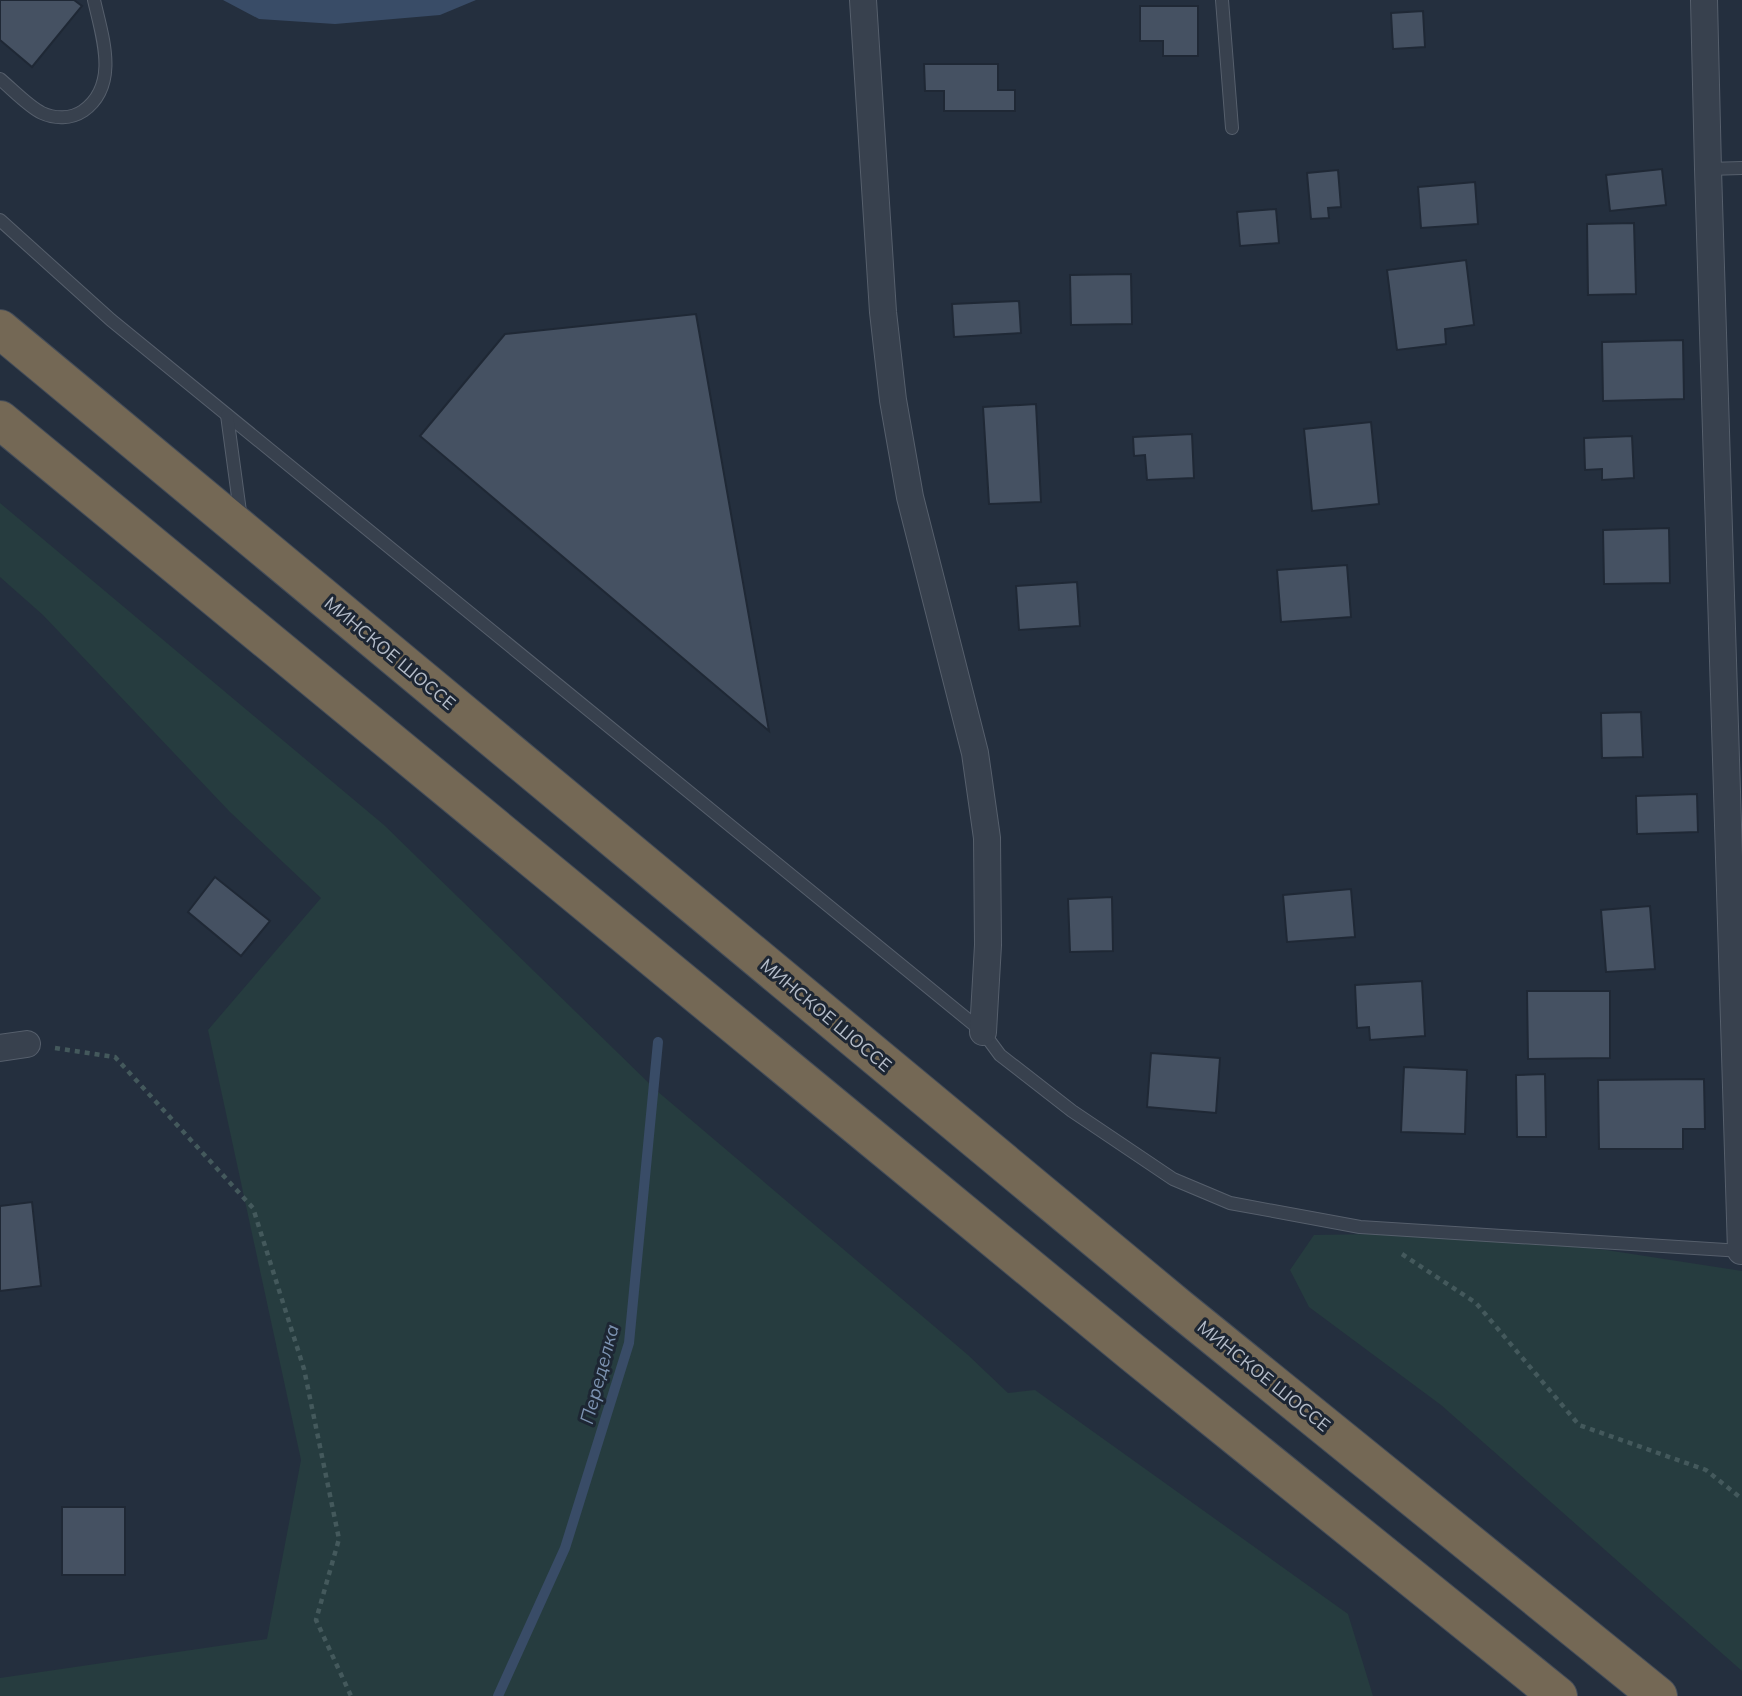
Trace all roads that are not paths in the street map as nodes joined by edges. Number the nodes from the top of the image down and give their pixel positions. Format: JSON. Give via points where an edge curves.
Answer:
{"nodes":[{"id":1,"x":94,"y":0,"type":"edge"},
{"id":2,"x":863,"y":0,"type":"edge"},
{"id":3,"x":1222,"y":0,"type":"edge"},
{"id":4,"x":1704,"y":0,"type":"edge"},
{"id":5,"x":0,"y":79,"type":"edge"},
{"id":6,"x":1232,"y":128,"type":"dead end"},
{"id":7,"x":1742,"y":168,"type":"edge"},
{"id":8,"x":1708,"y":169,"type":"junction"},
{"id":9,"x":0,"y":220,"type":"edge"},
{"id":10,"x":0,"y":329,"type":"edge"},
{"id":11,"x":227,"y":415,"type":"junction"},
{"id":12,"x":0,"y":420,"type":"edge"},
{"id":13,"x":242,"y":531,"type":"junction"},
{"id":14,"x":983,"y":1032,"type":"junction"},
{"id":15,"x":27,"y":1044,"type":"road end"},
{"id":16,"x":0,"y":1048,"type":"edge"},
{"id":17,"x":1741,"y":1251,"type":"edge"},
{"id":18,"x":1558,"y":1696,"type":"edge"},
{"id":19,"x":1658,"y":1696,"type":"edge"}],
"edges":[{"from":1,"to":5,"type":"lane","via":[[107,60],[99,94],[91,105],[65,118],[52,117]]},
{"from":2,"to":14,"type":"street","via":[[893,400],[910,496],[975,753],[987,838]]},
{"from":3,"to":6,"type":"lane"},
{"from":4,"to":8,"type":"street"},
{"from":7,"to":8,"type":"lane"},
{"from":8,"to":17,"type":"street"},
{"from":9,"to":11,"type":"lane","via":[[111,320]]},
{"from":10,"to":13,"type":"highway","name":"МИНСКОЕ ШОССЕ"},
{"from":11,"to":13,"type":"lane"},
{"from":11,"to":14,"type":"lane"},
{"from":12,"to":18,"type":"highway","via":[[1133,1353]]},
{"from":13,"to":19,"type":"highway","name":"МИНСКОЕ ШОССЕ","via":[[1179,1308]]},
{"from":14,"to":17,"type":"lane","via":[[1000,1055],[1072,1111],[1173,1179],[1230,1203],[1360,1227]]},
{"from":15,"to":16,"type":"street"}]}
